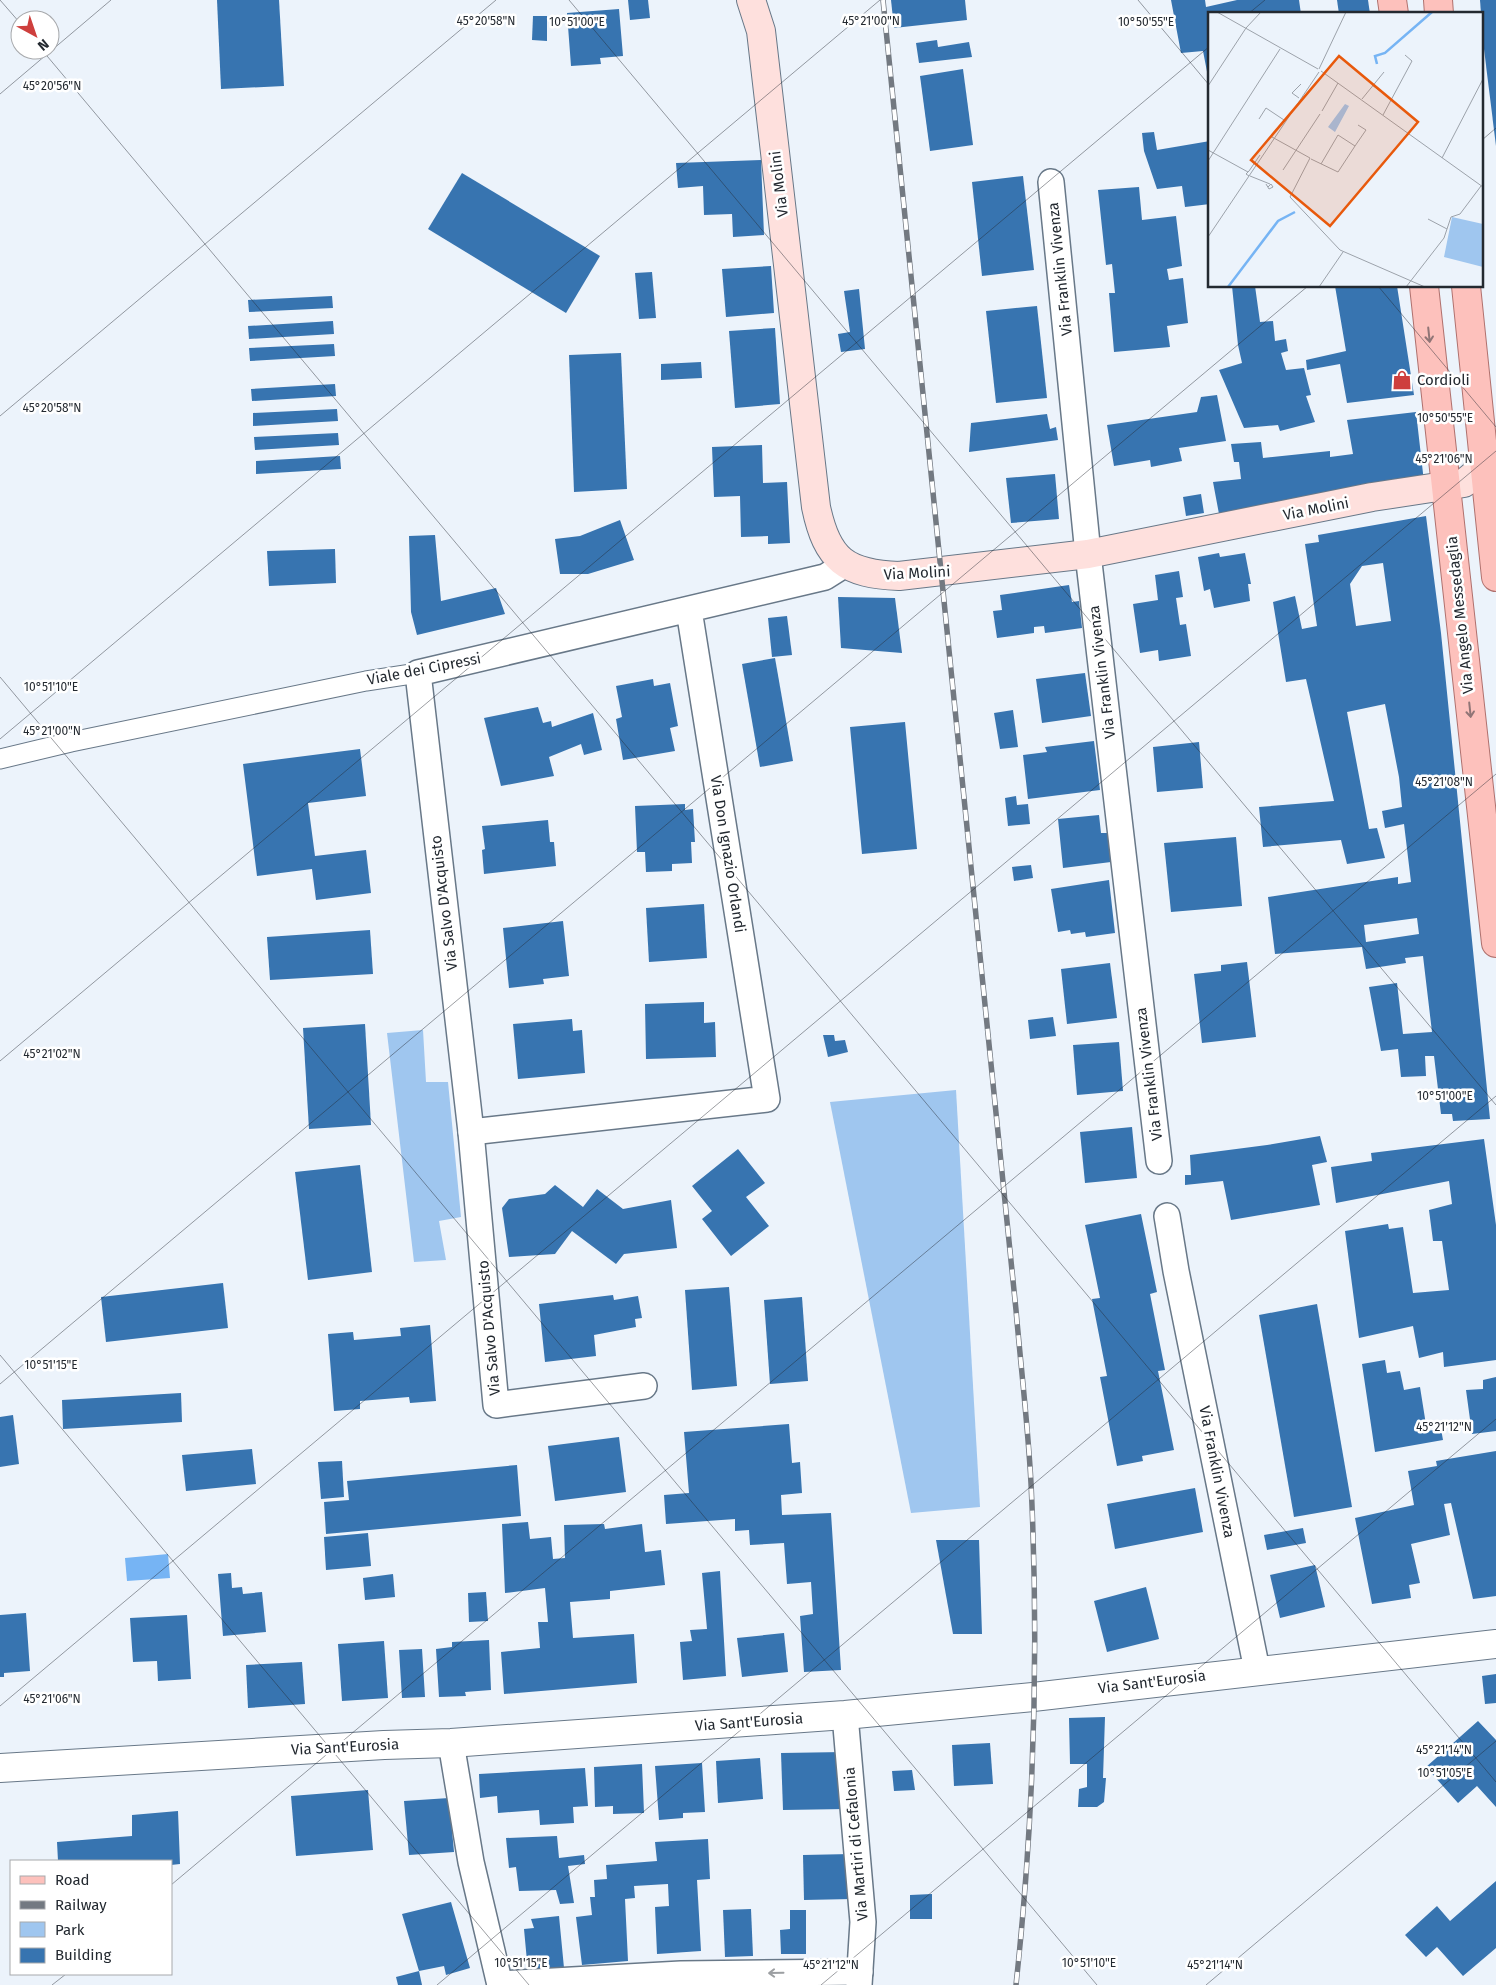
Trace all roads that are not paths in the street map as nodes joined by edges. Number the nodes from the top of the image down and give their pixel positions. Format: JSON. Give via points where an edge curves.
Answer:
{"nodes":[{"id":1,"x":751,"y":0,"type":"edge"},
{"id":2,"x":1051,"y":182,"type":"dead end"},
{"id":3,"x":1424,"y":288,"type":"edge"},
{"id":4,"x":1466,"y":288,"type":"edge"},
{"id":5,"x":1484,"y":454,"type":"junction"},
{"id":6,"x":1446,"y":487,"type":"junction"},
{"id":7,"x":1088,"y":554,"type":"junction"},
{"id":8,"x":844,"y":564,"type":"junction"},
{"id":9,"x":1496,"y":577,"type":"edge"},
{"id":10,"x":690,"y":610,"type":"junction"},
{"id":11,"x":418,"y":673,"type":"junction"},
{"id":12,"x":0,"y":759,"type":"edge"},
{"id":13,"x":1496,"y":943,"type":"edge"},
{"id":14,"x":471,"y":1132,"type":"junction"},
{"id":15,"x":1159,"y":1161,"type":"dead end"},
{"id":16,"x":1168,"y":1216,"type":"dead end"},
{"id":17,"x":644,"y":1386,"type":"dead end"},
{"id":18,"x":1496,"y":1644,"type":"edge"},
{"id":19,"x":1257,"y":1670,"type":"junction"},
{"id":20,"x":844,"y":1716,"type":"junction"},
{"id":21,"x":451,"y":1743,"type":"junction"},
{"id":22,"x":0,"y":1768,"type":"edge"},
{"id":23,"x":859,"y":1978,"type":"edge"},
{"id":24,"x":500,"y":1985,"type":"edge"}],
"edges":[{"from":1,"to":8,"type":"main road","name":"Via Molini","via":[[761,32],[816,507],[820,527],[830,549]]},
{"from":2,"to":7,"type":"street","name":"Via Franklin Vivenza"},
{"from":3,"to":6,"type":"main road","name":"Via Angelo Messedaglia","one_way":true},
{"from":4,"to":5,"type":"main road"},
{"from":5,"to":6,"type":"main road","name":"Via Molini","via":[[1469,480]]},
{"from":5,"to":9,"type":"main road"},
{"from":6,"to":7,"type":"main road","name":"Via Molini","via":[[1372,498]]},
{"from":6,"to":13,"type":"main road","name":"Via Angelo Messedaglia","one_way":true},
{"from":7,"to":8,"type":"main road","name":"Via Molini","via":[[899,576],[880,576]]},
{"from":7,"to":15,"type":"street","name":"Via Franklin Vivenza"},
{"from":8,"to":10,"type":"street","name":"Viale dei Cipressi","via":[[825,577]]},
{"from":10,"to":11,"type":"street","name":"Viale dei Cipressi"},
{"from":10,"to":14,"type":"street","name":"Via Don Ignazio Orlandi","via":[[767,1099]]},
{"from":11,"to":12,"type":"street","name":"Viale dei Cipressi","via":[[366,681]]},
{"from":11,"to":14,"type":"street","name":"Via Salvo D'Acquisto"},
{"from":14,"to":17,"type":"street","name":"Via Salvo D'Acquisto","via":[[496,1405]]},
{"from":16,"to":19,"type":"street","name":"Via Franklin Vivenza","via":[[1176,1271]]},
{"from":18,"to":19,"type":"street","name":"Via Sant'Eurosia"},
{"from":19,"to":20,"type":"street","name":"Via Sant'Eurosia"},
{"from":20,"to":21,"type":"street","name":"Via Sant'Eurosia"},
{"from":20,"to":23,"type":"street","name":"Via Martiri di Cefalonia","via":[[863,1922]]},
{"from":21,"to":22,"type":"street","name":"Via Sant'Eurosia"},
{"from":21,"to":24,"type":"street","name":"Via Martiri di Cefalonia","via":[[471,1862]]},
{"from":23,"to":24,"type":"street","name":"Via Martiri di Cefalonia","one_way":true,"via":[[681,1974]]}]}
